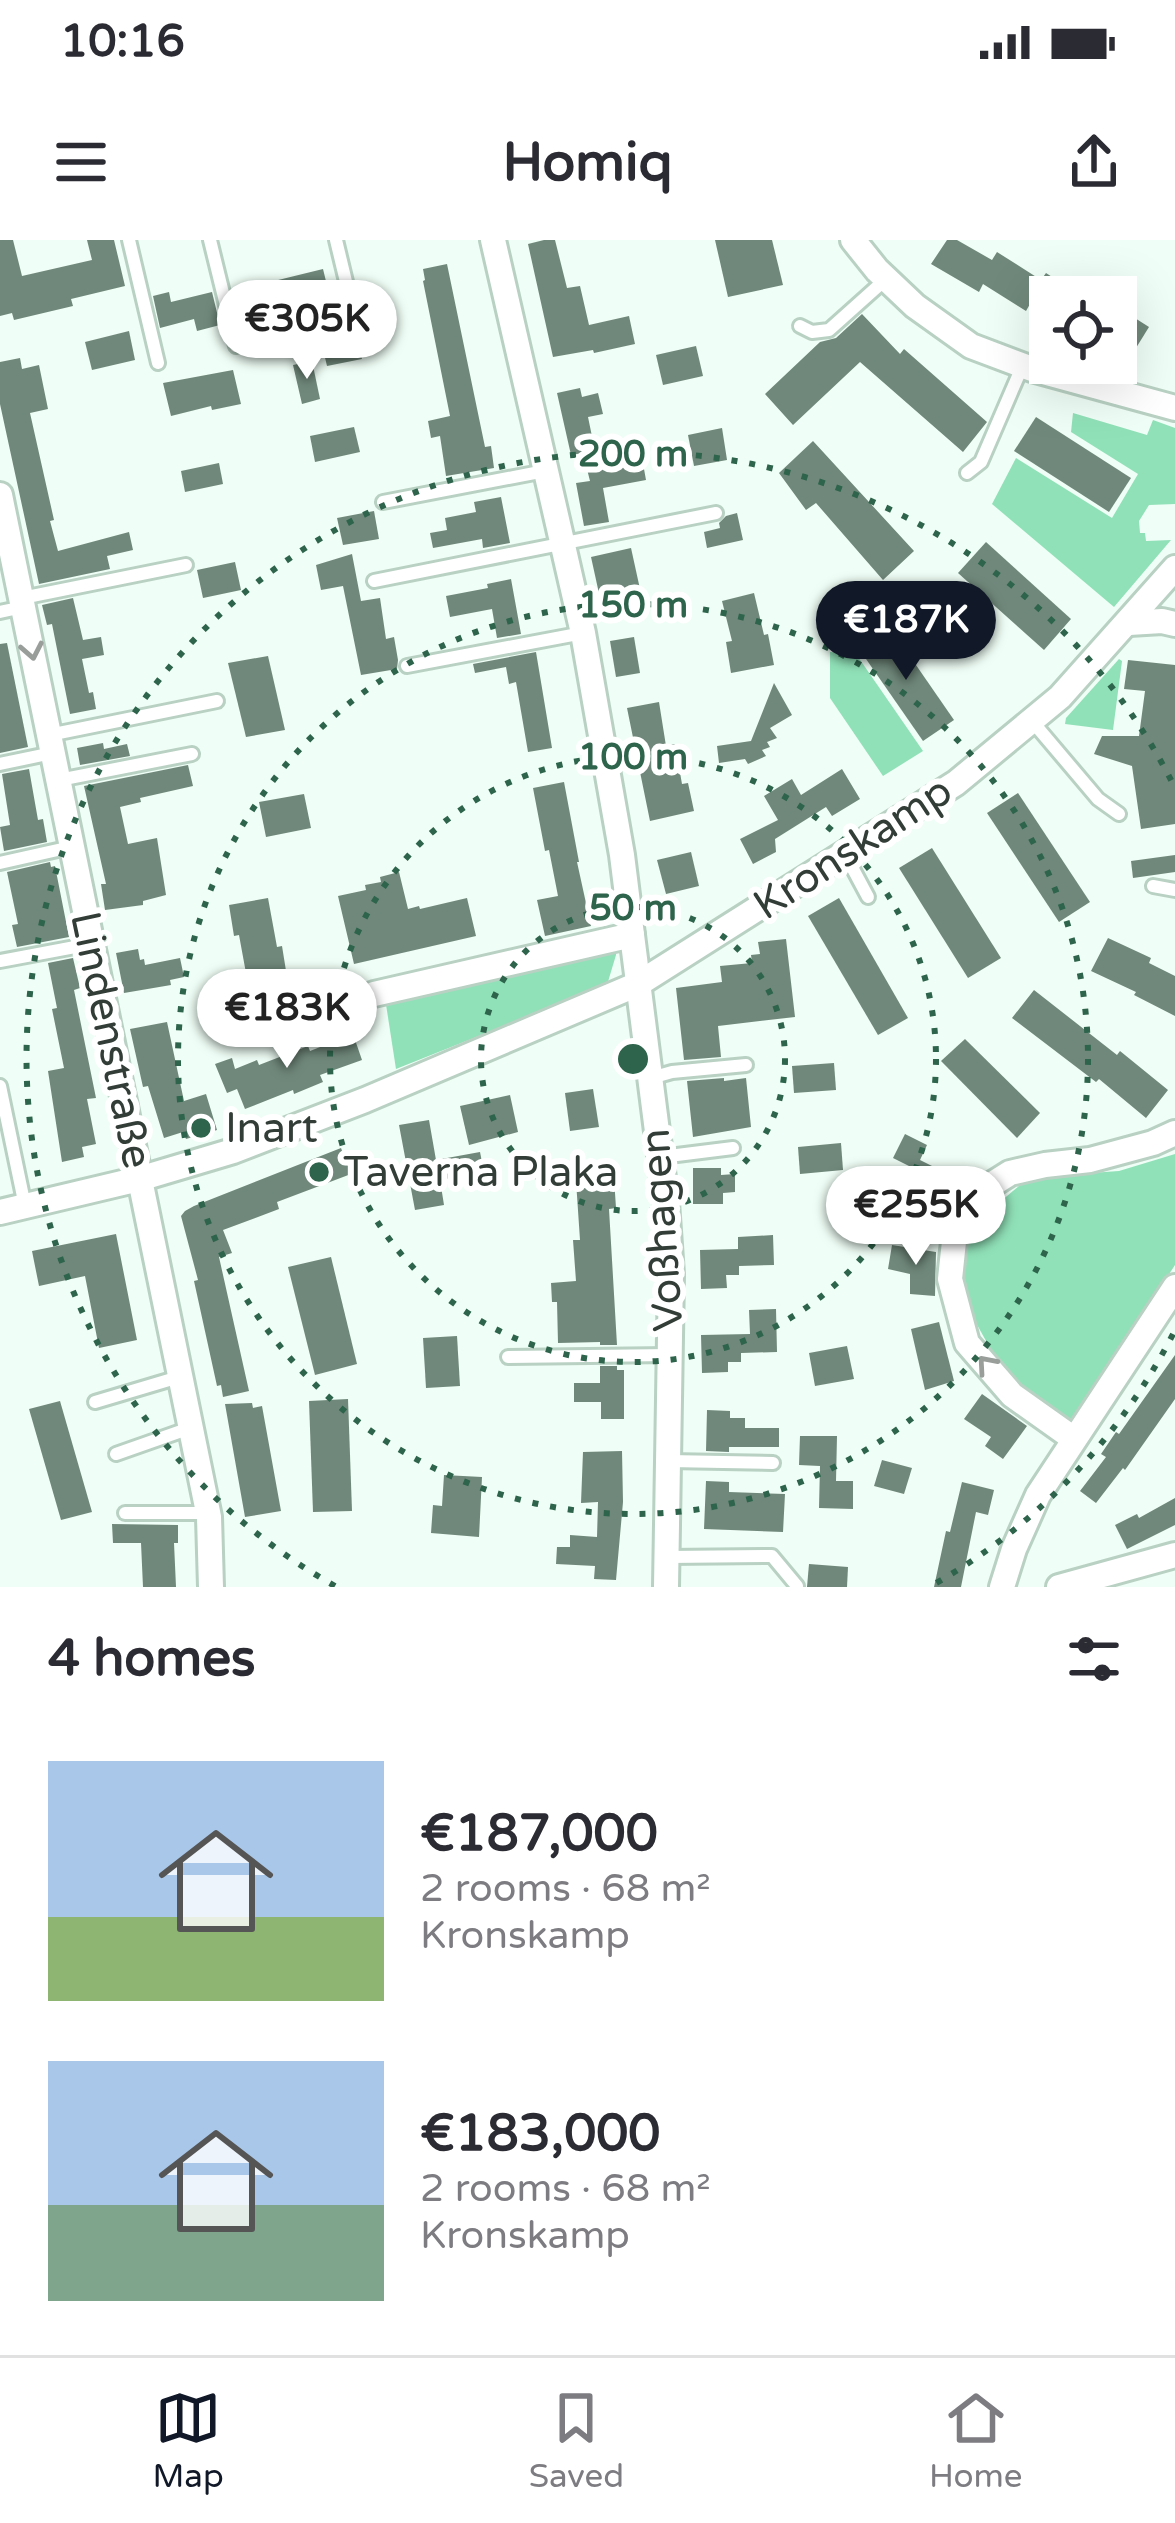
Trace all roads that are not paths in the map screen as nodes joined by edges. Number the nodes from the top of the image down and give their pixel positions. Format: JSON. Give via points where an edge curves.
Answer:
{"nodes":[{"id":1,"x":129,"y":240,"type":"edge"},
{"id":2,"x":210,"y":240,"type":"edge"},
{"id":3,"x":336,"y":240,"type":"edge"},
{"id":4,"x":494,"y":240,"type":"edge"},
{"id":5,"x":853,"y":240,"type":"edge"},
{"id":6,"x":886,"y":279,"type":"junction"},
{"id":7,"x":355,"y":319,"type":"dead end"},
{"id":8,"x":800,"y":326,"type":"dead end"},
{"id":9,"x":236,"y":346,"type":"dead end"},
{"id":10,"x":158,"y":363,"type":"dead end"},
{"id":11,"x":1023,"y":365,"type":"junction"},
{"id":12,"x":1175,"y":409,"type":"edge"},
{"id":13,"x":546,"y":470,"type":"junction"},
{"id":14,"x":967,"y":473,"type":"dead end"},
{"id":15,"x":383,"y":502,"type":"dead end"},
{"id":16,"x":2,"y":510,"type":"edge"},
{"id":17,"x":716,"y":513,"type":"dead end"},
{"id":18,"x":562,"y":543,"type":"junction"},
{"id":19,"x":186,"y":565,"type":"dead end"},
{"id":20,"x":1175,"y":568,"type":"edge"},
{"id":21,"x":374,"y":581,"type":"dead end"},
{"id":22,"x":14,"y":606,"type":"edge"},
{"id":23,"x":1129,"y":623,"type":"junction"},
{"id":24,"x":1175,"y":624,"type":"edge"},
{"id":25,"x":583,"y":633,"type":"junction"},
{"id":26,"x":407,"y":666,"type":"dead end"},
{"id":27,"x":217,"y":701,"type":"dead end"},
{"id":28,"x":1032,"y":722,"type":"junction"},
{"id":29,"x":51,"y":744,"type":"junction"},
{"id":30,"x":192,"y":754,"type":"dead end"},
{"id":31,"x":0,"y":764,"type":"edge"},
{"id":32,"x":58,"y":780,"type":"junction"},
{"id":33,"x":1119,"y":814,"type":"dead end"},
{"id":34,"x":71,"y":847,"type":"junction"},
{"id":35,"x":845,"y":854,"type":"junction"},
{"id":36,"x":0,"y":863,"type":"edge"},
{"id":37,"x":1153,"y":886,"type":"dead end"},
{"id":38,"x":1175,"y":890,"type":"edge"},
{"id":39,"x":868,"y":897,"type":"dead end"},
{"id":40,"x":632,"y":934,"type":"junction"},
{"id":41,"x":91,"y":944,"type":"junction"},
{"id":42,"x":0,"y":961,"type":"edge"},
{"id":43,"x":638,"y":985,"type":"junction"},
{"id":44,"x":374,"y":994,"type":"dead end"},
{"id":45,"x":746,"y":1065,"type":"dead end"},
{"id":46,"x":650,"y":1078,"type":"junction"},
{"id":47,"x":0,"y":1086,"type":"edge"},
{"id":48,"x":1175,"y":1133,"type":"edge"},
{"id":49,"x":733,"y":1148,"type":"dead end"},
{"id":50,"x":661,"y":1157,"type":"junction"},
{"id":51,"x":139,"y":1179,"type":"junction"},
{"id":52,"x":26,"y":1206,"type":"junction"},
{"id":53,"x":0,"y":1211,"type":"edge"},
{"id":54,"x":1175,"y":1287,"type":"edge"},
{"id":55,"x":670,"y":1355,"type":"junction"},
{"id":56,"x":508,"y":1357,"type":"dead end"},
{"id":57,"x":181,"y":1376,"type":"junction"},
{"id":58,"x":95,"y":1402,"type":"dead end"},
{"id":59,"x":191,"y":1428,"type":"junction"},
{"id":60,"x":1075,"y":1439,"type":"junction"},
{"id":61,"x":116,"y":1454,"type":"dead end"},
{"id":62,"x":669,"y":1461,"type":"junction"},
{"id":63,"x":773,"y":1463,"type":"dead end"},
{"id":64,"x":125,"y":1513,"type":"dead end"},
{"id":65,"x":208,"y":1513,"type":"junction"},
{"id":66,"x":1175,"y":1555,"type":"edge"},
{"id":67,"x":668,"y":1557,"type":"junction"},
{"id":68,"x":797,"y":1586,"type":"edge"},
{"id":69,"x":211,"y":1587,"type":"edge"},
{"id":70,"x":666,"y":1587,"type":"edge"},
{"id":71,"x":1002,"y":1587,"type":"edge"},
{"id":72,"x":1059,"y":1587,"type":"edge"}],
"edges":[{"from":1,"to":10,"type":"lane"},
{"from":2,"to":9,"type":"lane"},
{"from":3,"to":7,"type":"lane"},
{"from":4,"to":13,"type":"street","name":"Voßhagen"},
{"from":5,"to":6,"type":"street"},
{"from":6,"to":8,"type":"lane","via":[[829,330]]},
{"from":6,"to":11,"type":"street","via":[[971,346]]},
{"from":11,"to":12,"type":"street"},
{"from":11,"to":14,"type":"lane","via":[[981,462]]},
{"from":13,"to":15,"type":"lane"},
{"from":13,"to":18,"type":"street","name":"Voßhagen"},
{"from":16,"to":22,"type":"street","name":"Lindenstraße"},
{"from":17,"to":18,"type":"lane"},
{"from":18,"to":21,"type":"lane"},
{"from":18,"to":25,"type":"street","name":"Voßhagen"},
{"from":19,"to":22,"type":"lane"},
{"from":20,"to":23,"type":"street","name":"Kronskamp"},
{"from":22,"to":29,"type":"street","name":"Lindenstraße","one_way":true},
{"from":23,"to":24,"type":"street"},
{"from":23,"to":28,"type":"street","name":"Kronskamp"},
{"from":25,"to":26,"type":"lane"},
{"from":25,"to":40,"type":"street","name":"Voßhagen"},
{"from":27,"to":29,"type":"lane"},
{"from":28,"to":33,"type":"lane"},
{"from":28,"to":35,"type":"street","name":"Kronskamp","via":[[956,783]]},
{"from":29,"to":31,"type":"lane"},
{"from":29,"to":32,"type":"street","name":"Lindenstraße"},
{"from":30,"to":32,"type":"lane"},
{"from":32,"to":34,"type":"street","name":"Lindenstraße"},
{"from":34,"to":36,"type":"lane"},
{"from":34,"to":41,"type":"street","name":"Lindenstraße"},
{"from":35,"to":39,"type":"lane"},
{"from":35,"to":43,"type":"street","name":"Kronskamp"},
{"from":37,"to":38,"type":"lane"},
{"from":40,"to":43,"type":"street","name":"Voßhagen"},
{"from":40,"to":44,"type":"street"},
{"from":41,"to":42,"type":"lane"},
{"from":41,"to":51,"type":"street","name":"Lindenstraße"},
{"from":43,"to":46,"type":"street","name":"Voßhagen"},
{"from":43,"to":51,"type":"street","name":"Kronskamp","via":[[365,1100]]},
{"from":45,"to":46,"type":"lane"},
{"from":46,"to":50,"type":"street","name":"Voßhagen"},
{"from":47,"to":52,"type":"lane"},
{"from":60,"to":48,"type":"street","one_way":true,"via":[[1012,1395],[967,1343],[950,1279],[955,1232],[982,1190],[1010,1173],[1090,1160]]},
{"from":49,"to":50,"type":"lane"},
{"from":50,"to":55,"type":"street","name":"Voßhagen"},
{"from":51,"to":52,"type":"street","name":"Kronskamp"},
{"from":51,"to":57,"type":"street","name":"Lindenstraße"},
{"from":52,"to":53,"type":"street","name":"Kronskamp"},
{"from":54,"to":60,"type":"street"},
{"from":55,"to":56,"type":"lane"},
{"from":55,"to":62,"type":"street","name":"Voßhagen"},
{"from":57,"to":58,"type":"lane"},
{"from":57,"to":59,"type":"street","name":"Lindenstraße"},
{"from":59,"to":61,"type":"lane"},
{"from":59,"to":65,"type":"street","name":"Lindenstraße"},
{"from":60,"to":71,"type":"street","via":[[1038,1495]]},
{"from":62,"to":63,"type":"lane"},
{"from":62,"to":67,"type":"street","name":"Voßhagen"},
{"from":64,"to":65,"type":"lane"},
{"from":65,"to":69,"type":"street","name":"Lindenstraße"},
{"from":66,"to":72,"type":"street"},
{"from":67,"to":68,"type":"lane","via":[[772,1556]]},
{"from":67,"to":70,"type":"street","name":"Voßhagen"}]}
